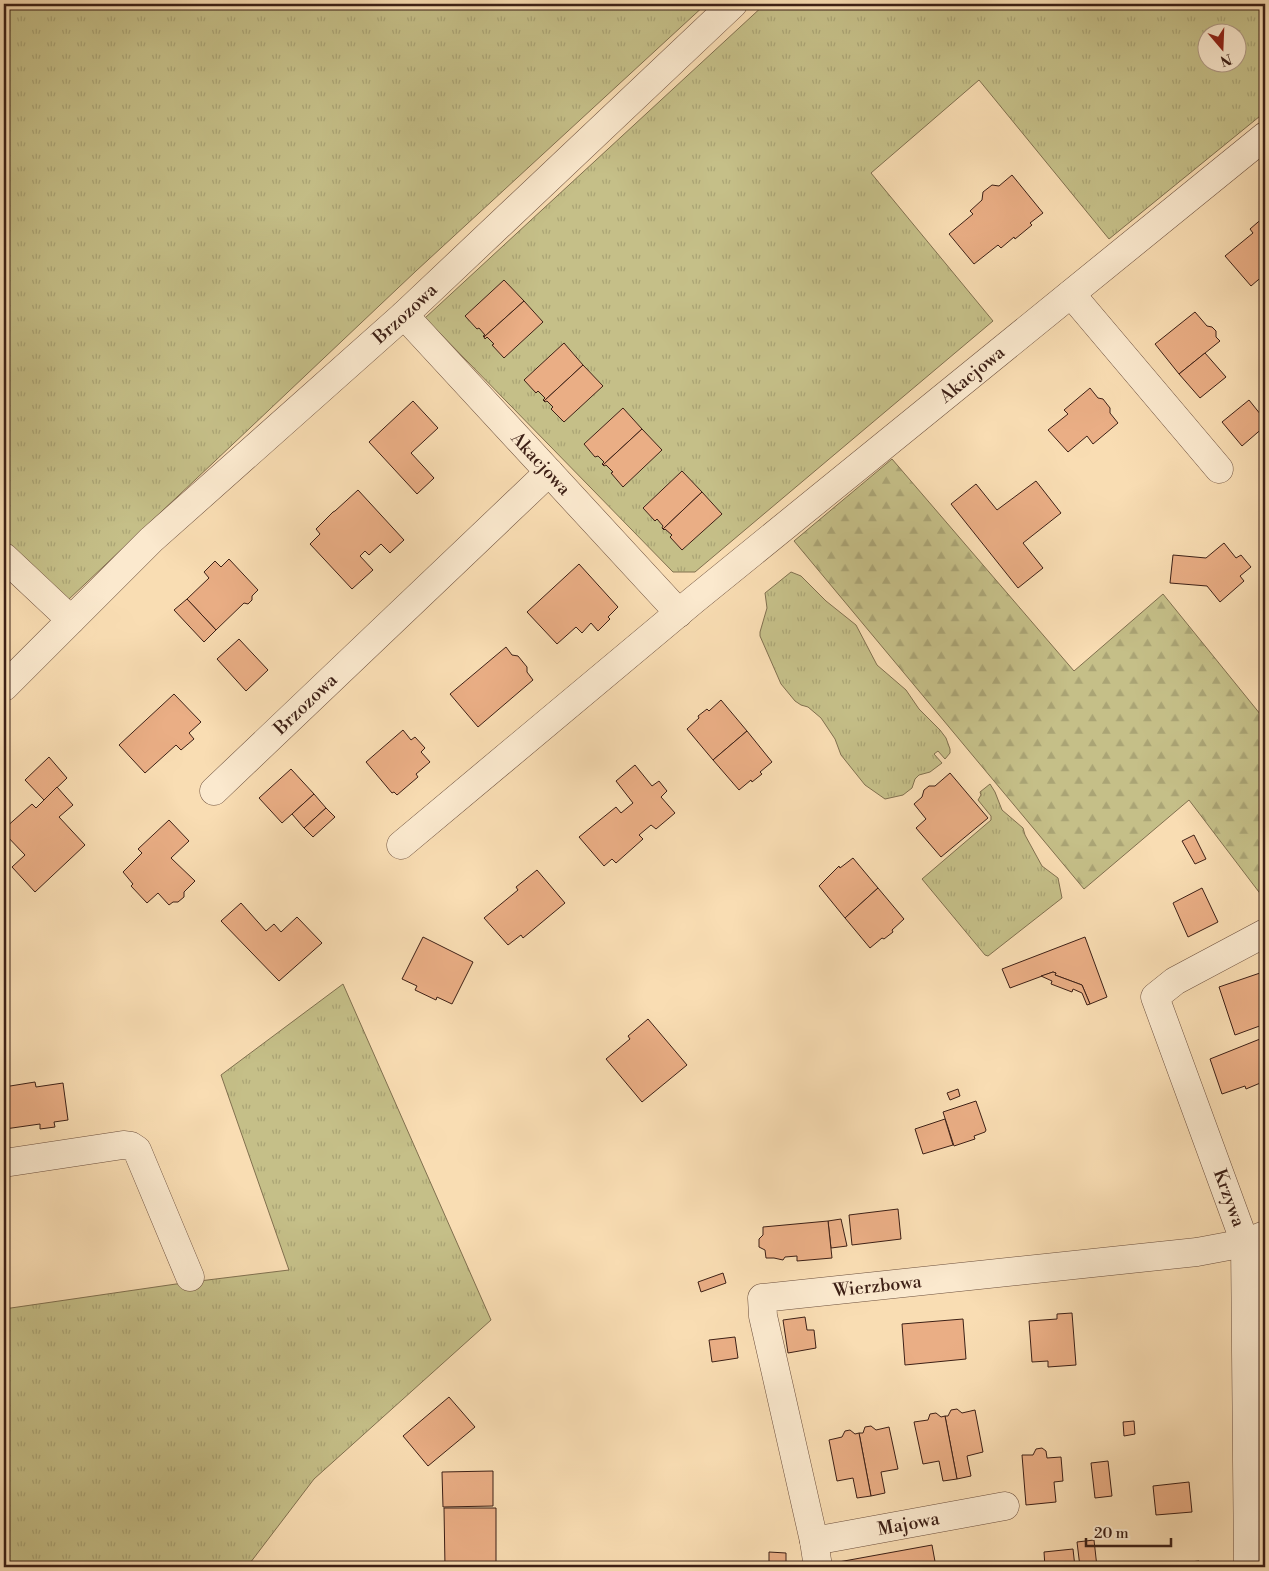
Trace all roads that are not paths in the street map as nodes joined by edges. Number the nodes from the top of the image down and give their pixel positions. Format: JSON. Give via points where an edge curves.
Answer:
{"nodes":[{"id":1,"x":733,"y":4,"type":"edge"},
{"id":2,"x":1265,"y":136,"type":"edge"},
{"id":3,"x":1071,"y":294,"type":"junction"},
{"id":4,"x":404,"y":315,"type":"junction"},
{"id":5,"x":1219,"y":469,"type":"dead end"},
{"id":6,"x":549,"y":472,"type":"junction"},
{"id":7,"x":4,"y":557,"type":"edge"},
{"id":8,"x":679,"y":613,"type":"junction"},
{"id":9,"x":71,"y":620,"type":"junction"},
{"id":10,"x":4,"y":687,"type":"edge"},
{"id":11,"x":214,"y":791,"type":"dead end"},
{"id":12,"x":401,"y":845,"type":"dead end"},
{"id":13,"x":1265,"y":933,"type":"edge"},
{"id":14,"x":4,"y":1163,"type":"edge"},
{"id":15,"x":1255,"y":1239,"type":"edge"},
{"id":16,"x":190,"y":1277,"type":"dead end"},
{"id":17,"x":1005,"y":1506,"type":"dead end"},
{"id":18,"x":816,"y":1554,"type":"edge"},
{"id":19,"x":1248,"y":1567,"type":"edge"}],
"edges":[{"from":1,"to":4,"type":"street","name":"Brzozowa"},
{"from":2,"to":3,"type":"street","name":"Akacjowa"},
{"from":3,"to":5,"type":"street"},
{"from":3,"to":8,"type":"street","name":"Akacjowa"},
{"from":4,"to":6,"type":"street","name":"Akacjowa"},
{"from":4,"to":9,"type":"street","name":"Brzozowa","via":[[151,540]]},
{"from":6,"to":8,"type":"street","name":"Akacjowa"},
{"from":6,"to":11,"type":"street","name":"Brzozowa"},
{"from":7,"to":9,"type":"street"},
{"from":8,"to":12,"type":"street","name":"Akacjowa"},
{"from":9,"to":10,"type":"street","name":"Brzozowa"},
{"from":13,"to":15,"type":"street","name":"Krzywa","via":[[1175,981],[1155,997]]},
{"from":14,"to":16,"type":"street","via":[[123,1144],[131,1146],[137,1150]]},
{"from":15,"to":18,"type":"street","name":"Wierzbowa","via":[[1197,1252],[762,1298],[763,1316]]},
{"from":15,"to":19,"type":"street","name":"Krzywa"},
{"from":17,"to":18,"type":"street","name":"Majowa"}]}
